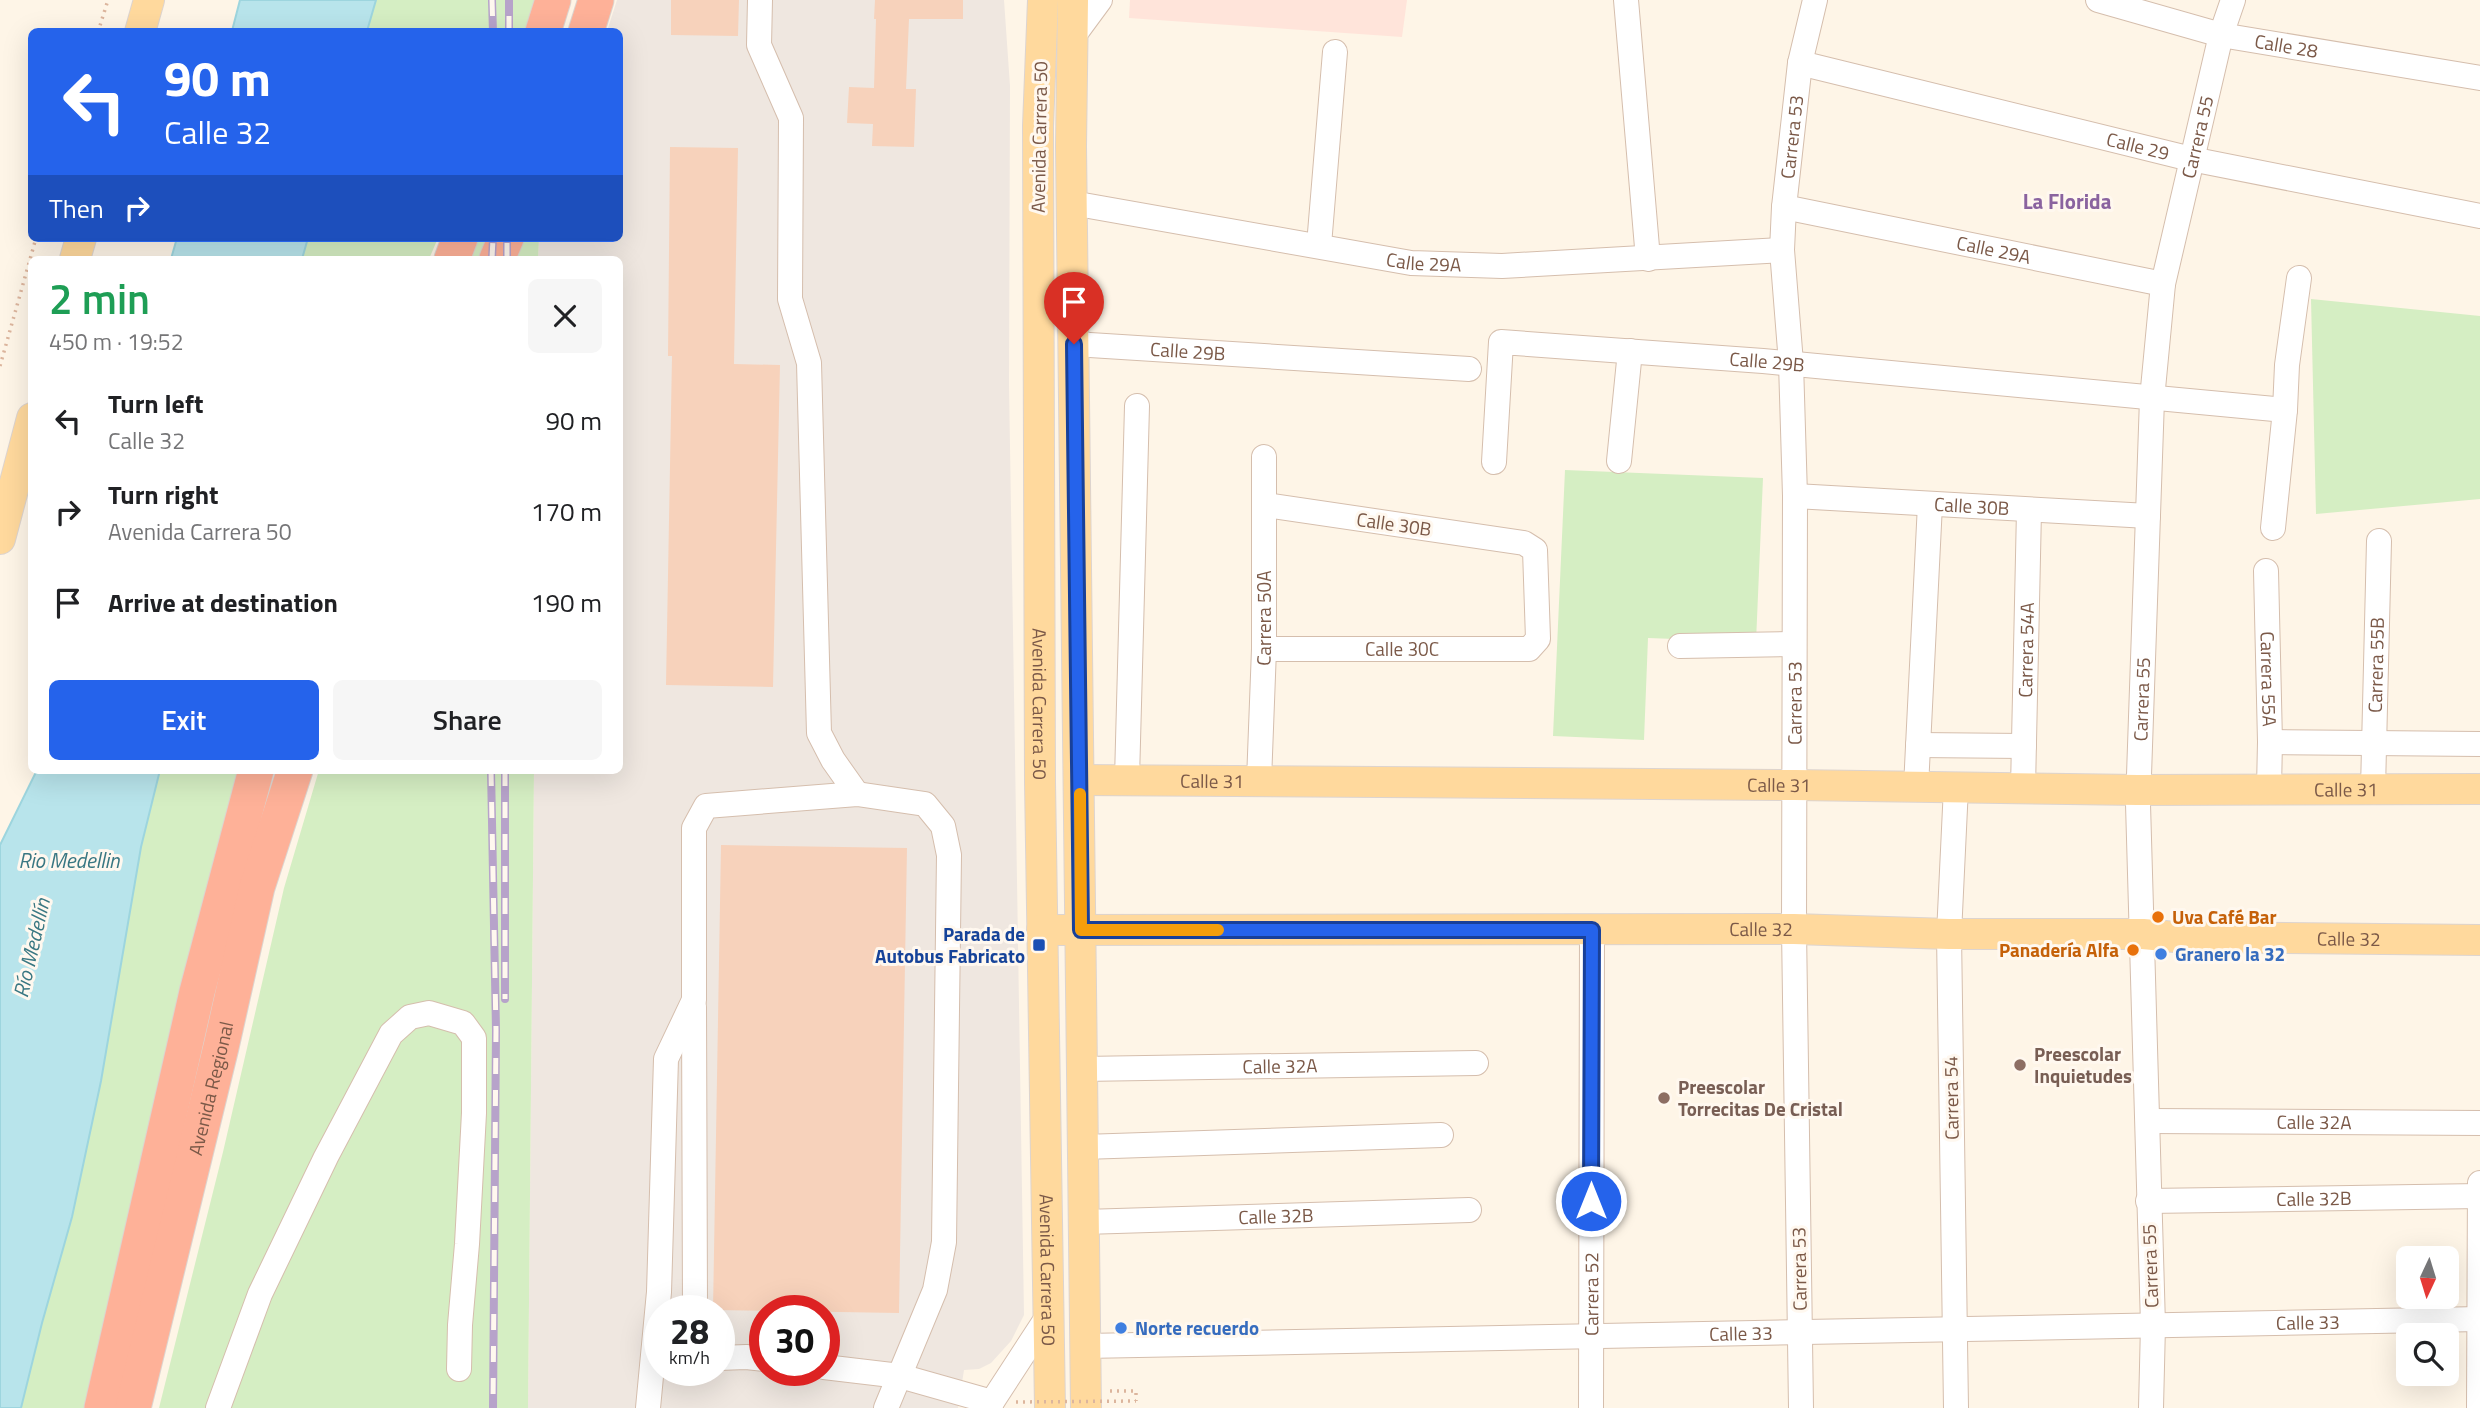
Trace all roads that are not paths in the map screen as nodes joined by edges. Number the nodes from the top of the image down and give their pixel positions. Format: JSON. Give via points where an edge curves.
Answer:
{"nodes":[{"id":1,"x":149,"y":0,"type":"edge"},
{"id":2,"x":553,"y":0,"type":"edge"},
{"id":3,"x":596,"y":0,"type":"edge"},
{"id":4,"x":760,"y":0,"type":"edge"},
{"id":5,"x":1043,"y":0,"type":"edge"},
{"id":6,"x":1073,"y":0,"type":"edge"},
{"id":7,"x":1100,"y":0,"type":"edge"},
{"id":8,"x":1626,"y":0,"type":"edge"},
{"id":9,"x":1815,"y":0,"type":"edge"},
{"id":10,"x":2098,"y":0,"type":"edge"},
{"id":11,"x":2233,"y":0,"type":"edge"},
{"id":12,"x":140,"y":28,"type":"edge"},
{"id":13,"x":544,"y":28,"type":"edge"},
{"id":14,"x":587,"y":28,"type":"edge"},
{"id":15,"x":2221,"y":35,"type":"junction"},
{"id":16,"x":1072,"y":38,"type":"junction"},
{"id":17,"x":1335,"y":52,"type":"dead end"},
{"id":18,"x":1800,"y":63,"type":"junction"},
{"id":19,"x":2480,"y":78,"type":"edge"},
{"id":20,"x":2191,"y":159,"type":"junction"},
{"id":21,"x":1072,"y":203,"type":"junction"},
{"id":22,"x":1784,"y":207,"type":"junction"},
{"id":23,"x":2480,"y":216,"type":"edge"},
{"id":24,"x":1319,"y":245,"type":"junction"},
{"id":25,"x":1782,"y":250,"type":"junction"},
{"id":26,"x":1648,"y":259,"type":"junction"},
{"id":27,"x":2299,"y":278,"type":"dead end"},
{"id":28,"x":2163,"y":284,"type":"junction"},
{"id":29,"x":1074,"y":344,"type":"junction"},
{"id":30,"x":1630,"y":351,"type":"junction"},
{"id":31,"x":1791,"y":363,"type":"junction"},
{"id":32,"x":1469,"y":369,"type":"dead end"},
{"id":33,"x":2152,"y":399,"type":"junction"},
{"id":34,"x":1137,"y":406,"type":"dead end"},
{"id":35,"x":2286,"y":410,"type":"junction"},
{"id":36,"x":28,"y":433,"type":"edge"},
{"id":37,"x":1264,"y":457,"type":"dead end"},
{"id":38,"x":1619,"y":461,"type":"dead end"},
{"id":39,"x":1494,"y":462,"type":"dead end"},
{"id":40,"x":1796,"y":496,"type":"junction"},
{"id":41,"x":1930,"y":504,"type":"junction"},
{"id":42,"x":1265,"y":505,"type":"junction"},
{"id":43,"x":2029,"y":510,"type":"junction"},
{"id":44,"x":2148,"y":516,"type":"junction"},
{"id":45,"x":2273,"y":528,"type":"dead end"},
{"id":46,"x":0,"y":539,"type":"edge"},
{"id":47,"x":2379,"y":541,"type":"dead end"},
{"id":48,"x":2266,"y":571,"type":"dead end"},
{"id":49,"x":1538,"y":639,"type":"joint"},
{"id":50,"x":1793,"y":644,"type":"junction"},
{"id":51,"x":1680,"y":646,"type":"dead end"},
{"id":52,"x":1264,"y":649,"type":"junction"},
{"id":53,"x":2270,"y":742,"type":"junction"},
{"id":54,"x":2373,"y":742,"type":"junction"},
{"id":55,"x":2480,"y":744,"type":"edge"},
{"id":56,"x":1917,"y":745,"type":"junction"},
{"id":57,"x":2024,"y":746,"type":"junction"},
{"id":58,"x":255,"y":774,"type":"edge"},
{"id":59,"x":294,"y":774,"type":"edge"},
{"id":60,"x":1127,"y":779,"type":"junction"},
{"id":61,"x":1079,"y":780,"type":"junction"},
{"id":62,"x":1259,"y":781,"type":"junction"},
{"id":63,"x":1795,"y":785,"type":"junction"},
{"id":64,"x":1916,"y":787,"type":"junction"},
{"id":65,"x":1956,"y":787,"type":"junction"},
{"id":66,"x":2023,"y":788,"type":"junction"},
{"id":67,"x":2269,"y":788,"type":"junction"},
{"id":68,"x":2373,"y":789,"type":"junction"},
{"id":69,"x":2480,"y":789,"type":"edge"},
{"id":70,"x":2138,"y":790,"type":"junction"},
{"id":71,"x":857,"y":794,"type":"junction"},
{"id":72,"x":1794,"y":929,"type":"junction"},
{"id":73,"x":1042,"y":930,"type":"junction"},
{"id":74,"x":1081,"y":930,"type":"junction"},
{"id":75,"x":1592,"y":930,"type":"junction"},
{"id":76,"x":1949,"y":934,"type":"junction"},
{"id":77,"x":2143,"y":934,"type":"junction"},
{"id":78,"x":2480,"y":940,"type":"edge"},
{"id":79,"x":694,"y":1000,"type":"junction"},
{"id":80,"x":1476,"y":1063,"type":"dead end"},
{"id":81,"x":1082,"y":1069,"type":"junction"},
{"id":82,"x":2148,"y":1121,"type":"junction"},
{"id":83,"x":2480,"y":1123,"type":"edge"},
{"id":84,"x":1441,"y":1135,"type":"dead end"},
{"id":85,"x":1083,"y":1147,"type":"junction"},
{"id":86,"x":2480,"y":1183,"type":"edge"},
{"id":87,"x":2480,"y":1196,"type":"edge"},
{"id":88,"x":2148,"y":1201,"type":"junction"},
{"id":89,"x":1469,"y":1210,"type":"dead end"},
{"id":90,"x":2480,"y":1219,"type":"edge"},
{"id":91,"x":1084,"y":1222,"type":"junction"},
{"id":92,"x":695,"y":1295,"type":"edge"},
{"id":93,"x":1048,"y":1316,"type":"junction"},
{"id":94,"x":2479,"y":1319,"type":"edge"},
{"id":95,"x":2153,"y":1325,"type":"junction"},
{"id":96,"x":1954,"y":1329,"type":"junction"},
{"id":97,"x":1800,"y":1332,"type":"junction"},
{"id":98,"x":1590,"y":1336,"type":"junction"},
{"id":99,"x":1085,"y":1346,"type":"junction"},
{"id":100,"x":459,"y":1369,"type":"dead end"},
{"id":101,"x":840,"y":1369,"type":"edge"},
{"id":102,"x":900,"y":1376,"type":"junction"},
{"id":103,"x":1097,"y":1400,"type":"edge"},
{"id":104,"x":998,"y":1404,"type":"edge"},
{"id":105,"x":102,"y":1408,"type":"edge"},
{"id":106,"x":133,"y":1408,"type":"edge"},
{"id":107,"x":218,"y":1408,"type":"edge"},
{"id":108,"x":648,"y":1408,"type":"edge"},
{"id":109,"x":886,"y":1408,"type":"edge"},
{"id":110,"x":1051,"y":1408,"type":"edge"},
{"id":111,"x":1591,"y":1408,"type":"edge"},
{"id":112,"x":1801,"y":1408,"type":"edge"},
{"id":113,"x":1956,"y":1408,"type":"edge"},
{"id":114,"x":2151,"y":1408,"type":"edge"},
{"id":115,"x":2479,"y":1408,"type":"edge"}],
"edges":[{"from":1,"to":12,"type":"main road"},
{"from":2,"to":13,"type":"highway"},
{"from":3,"to":14,"type":"highway"},
{"from":4,"to":71,"type":"street","via":[[759,45],[791,118],[790,299],[809,363],[819,733]]},
{"from":5,"to":73,"type":"main road","name":"Avenida Carrera 50","via":[[1038,139]]},
{"from":6,"to":16,"type":"main road","name":"Avenida Carrera 50"},
{"from":7,"to":16,"type":"street"},
{"from":8,"to":26,"type":"street"},
{"from":9,"to":18,"type":"street","name":"Carrera 53"},
{"from":10,"to":15,"type":"street","name":"Calle 28"},
{"from":11,"to":15,"type":"street","name":"Carrera 55"},
{"from":15,"to":19,"type":"street","name":"Calle 28"},
{"from":15,"to":20,"type":"street","name":"Carrera 55"},
{"from":16,"to":21,"type":"main road","name":"Avenida Carrera 50"},
{"from":17,"to":24,"type":"street"},
{"from":18,"to":20,"type":"street","name":"Calle 29"},
{"from":18,"to":22,"type":"street","name":"Carrera 53"},
{"from":20,"to":23,"type":"street","name":"Calle 29"},
{"from":20,"to":28,"type":"street","name":"Carrera 55"},
{"from":21,"to":24,"type":"street","name":"Calle 29A"},
{"from":21,"to":29,"type":"main road","name":"Avenida Carrera 50"},
{"from":22,"to":25,"type":"street","name":"Carrera 53"},
{"from":22,"to":28,"type":"street","name":"Calle 29A"},
{"from":24,"to":26,"type":"street","name":"Calle 29A","via":[[1412,262],[1502,266]]},
{"from":25,"to":26,"type":"street","name":"Calle 29A"},
{"from":25,"to":31,"type":"street","name":"Carrera 53"},
{"from":27,"to":35,"type":"street"},
{"from":28,"to":33,"type":"street","name":"Carrera 55"},
{"from":29,"to":32,"type":"street","name":"Calle 29B"},
{"from":29,"to":61,"type":"main road","name":"Avenida Carrera 50"},
{"from":30,"to":31,"type":"street","name":"Calle 29B"},
{"from":30,"to":38,"type":"street"},
{"from":30,"to":39,"type":"street","name":"Calle 29B","via":[[1501,342]]},
{"from":31,"to":33,"type":"street","name":"Calle 29B"},
{"from":31,"to":40,"type":"street","name":"Carrera 53"},
{"from":33,"to":35,"type":"street","name":"Calle 29B"},
{"from":33,"to":44,"type":"street","name":"Carrera 55"},
{"from":34,"to":60,"type":"street"},
{"from":35,"to":45,"type":"street"},
{"from":36,"to":46,"type":"main road"},
{"from":37,"to":42,"type":"street","name":"Carrera 50A"},
{"from":40,"to":41,"type":"street","name":"Calle 30B"},
{"from":40,"to":50,"type":"street","name":"Carrera 53"},
{"from":41,"to":43,"type":"street","name":"Calle 30B"},
{"from":41,"to":56,"type":"street"},
{"from":42,"to":49,"type":"street","name":"Calle 30B","via":[[1524,543],[1535,550]]},
{"from":42,"to":52,"type":"street","name":"Carrera 50A"},
{"from":43,"to":44,"type":"street","name":"Calle 30B"},
{"from":43,"to":57,"type":"street","name":"Carrera 54A"},
{"from":44,"to":70,"type":"street","name":"Carrera 55"},
{"from":47,"to":54,"type":"street","name":"Carrera 55B"},
{"from":48,"to":53,"type":"street","name":"Carrera 55A"},
{"from":49,"to":52,"type":"street","name":"Calle 30C","via":[[1529,649]]},
{"from":50,"to":51,"type":"street"},
{"from":50,"to":63,"type":"street","name":"Carrera 53"},
{"from":52,"to":62,"type":"street","name":"Carrera 50A"},
{"from":53,"to":54,"type":"street"},
{"from":53,"to":67,"type":"street","name":"Carrera 55A"},
{"from":54,"to":55,"type":"street"},
{"from":54,"to":68,"type":"street","name":"Carrera 55B"},
{"from":56,"to":57,"type":"street"},
{"from":56,"to":64,"type":"street"},
{"from":57,"to":66,"type":"street","name":"Carrera 54A"},
{"from":58,"to":105,"type":"highway","name":"Avenida Regional","via":[[197,992]]},
{"from":59,"to":106,"type":"highway","name":"Avenida Regional","via":[[257,887]]},
{"from":60,"to":61,"type":"main road","name":"Calle 31"},
{"from":60,"to":62,"type":"main road","name":"Calle 31"},
{"from":61,"to":74,"type":"main road","name":"Avenida Carrera 50"},
{"from":62,"to":63,"type":"main road","name":"Calle 31"},
{"from":63,"to":64,"type":"main road","name":"Calle 31"},
{"from":63,"to":72,"type":"street","name":"Carrera 53"},
{"from":64,"to":65,"type":"main road","name":"Calle 31"},
{"from":65,"to":66,"type":"main road","name":"Calle 31"},
{"from":65,"to":76,"type":"street","name":"Carrera 54"},
{"from":66,"to":70,"type":"main road","name":"Calle 31"},
{"from":67,"to":68,"type":"main road","name":"Calle 31"},
{"from":67,"to":70,"type":"main road","name":"Calle 31"},
{"from":68,"to":69,"type":"main road","name":"Calle 31"},
{"from":70,"to":77,"type":"street","name":"Carrera 55"},
{"from":71,"to":79,"type":"street","via":[[706,806],[694,828]]},
{"from":71,"to":102,"type":"street","via":[[925,804],[943,826],[949,855],[944,1242],[934,1290]]},
{"from":72,"to":75,"type":"main road","name":"Calle 32"},
{"from":72,"to":76,"type":"main road","name":"Calle 32"},
{"from":72,"to":97,"type":"street","name":"Carrera 53"},
{"from":73,"to":74,"type":"main road","name":"Calle 32"},
{"from":73,"to":93,"type":"main road","name":"Avenida Carrera 50"},
{"from":74,"to":75,"type":"main road","name":"Calle 32"},
{"from":74,"to":81,"type":"main road","name":"Avenida Carrera 50"},
{"from":75,"to":98,"type":"street","name":"Carrera 52"},
{"from":76,"to":77,"type":"main road","name":"Calle 32"},
{"from":76,"to":96,"type":"street","name":"Carrera 54"},
{"from":77,"to":78,"type":"main road","name":"Calle 32"},
{"from":77,"to":82,"type":"street","name":"Carrera 55"},
{"from":79,"to":92,"type":"street"},
{"from":79,"to":108,"type":"street","via":[[666,1059],[659,1292]]},
{"from":80,"to":81,"type":"street","name":"Calle 32A"},
{"from":81,"to":85,"type":"main road","name":"Avenida Carrera 50"},
{"from":82,"to":83,"type":"street","name":"Calle 32A"},
{"from":82,"to":88,"type":"street","name":"Carrera 55"},
{"from":84,"to":85,"type":"street"},
{"from":85,"to":91,"type":"main road","name":"Avenida Carrera 50"},
{"from":86,"to":87,"type":"street"},
{"from":87,"to":88,"type":"street","name":"Calle 32B"},
{"from":87,"to":90,"type":"street"},
{"from":88,"to":95,"type":"street","name":"Carrera 55"},
{"from":89,"to":91,"type":"street","name":"Calle 32B"},
{"from":90,"to":94,"type":"street"},
{"from":91,"to":99,"type":"main road","name":"Avenida Carrera 50"},
{"from":93,"to":104,"type":"street"},
{"from":93,"to":110,"type":"main road","name":"Avenida Carrera 50"},
{"from":94,"to":95,"type":"street","name":"Calle 33"},
{"from":94,"to":115,"type":"street"},
{"from":95,"to":96,"type":"street","name":"Calle 33"},
{"from":95,"to":114,"type":"street","name":"Carrera 55"},
{"from":96,"to":97,"type":"street","name":"Calle 33"},
{"from":96,"to":113,"type":"street","name":"Carrera 54"},
{"from":97,"to":98,"type":"street","name":"Calle 33"},
{"from":97,"to":112,"type":"street","name":"Carrera 53"},
{"from":98,"to":99,"type":"street","name":"Calle 33"},
{"from":98,"to":111,"type":"street","name":"Carrera 52"},
{"from":99,"to":103,"type":"main road","name":"Avenida Carrera 50"},
{"from":100,"to":107,"type":"street","via":[[474,1038],[463,1023],[429,1013],[411,1017],[391,1034],[260,1294]]},
{"from":101,"to":102,"type":"street"},
{"from":102,"to":104,"type":"street"},
{"from":102,"to":109,"type":"street"}]}
